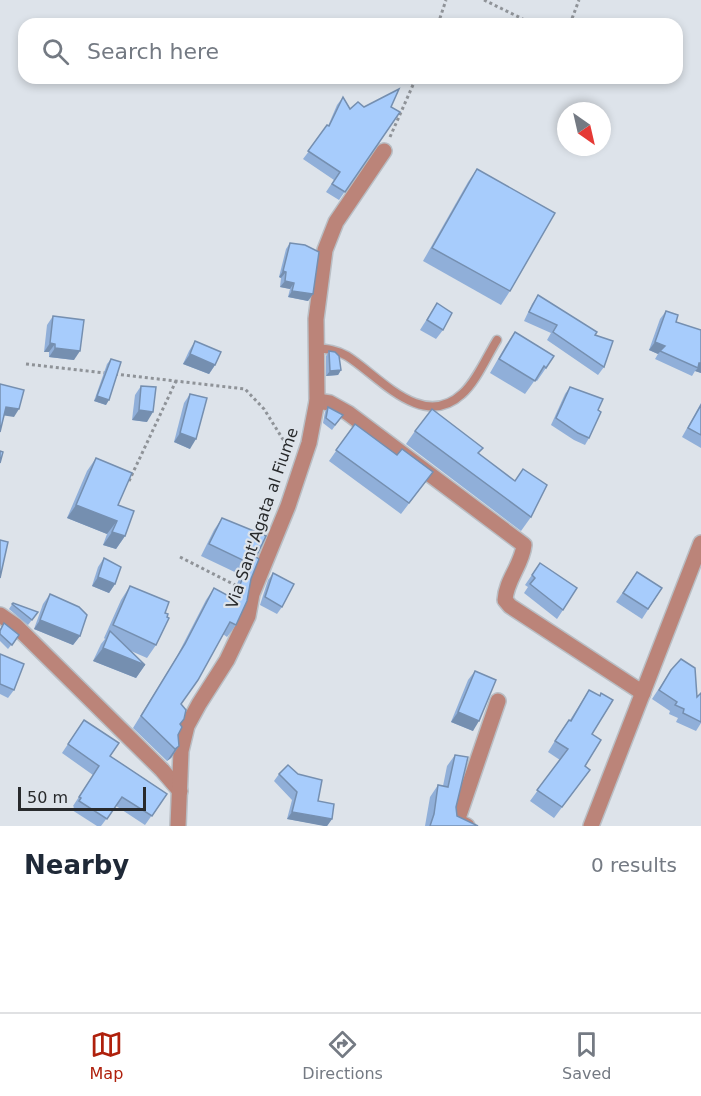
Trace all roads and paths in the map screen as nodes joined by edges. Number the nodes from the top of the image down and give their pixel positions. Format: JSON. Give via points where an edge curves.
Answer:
{"nodes":[{"id":1,"x":446,"y":0,"type":"edge"},
{"id":2,"x":484,"y":0,"type":"edge"},
{"id":3,"x":579,"y":0,"type":"edge"},
{"id":4,"x":440,"y":18,"type":"edge"},
{"id":5,"x":521,"y":18,"type":"edge"},
{"id":6,"x":572,"y":18,"type":"edge"},
{"id":7,"x":414,"y":84,"type":"edge"},
{"id":8,"x":384,"y":151,"type":"joint"},
{"id":9,"x":497,"y":340,"type":"dead end"},
{"id":10,"x":316,"y":348,"type":"junction"},
{"id":11,"x":27,"y":364,"type":"dead end"},
{"id":12,"x":176,"y":381,"type":"junction"},
{"id":13,"x":317,"y":401,"type":"junction"},
{"id":14,"x":301,"y":468,"type":"junction"},
{"id":15,"x":129,"y":481,"type":"edge"},
{"id":16,"x":701,"y":543,"type":"edge"},
{"id":17,"x":180,"y":557,"type":"dead end"},
{"id":18,"x":252,"y":594,"type":"junction"},
{"id":19,"x":0,"y":615,"type":"edge"},
{"id":20,"x":643,"y":693,"type":"junction"},
{"id":21,"x":498,"y":701,"type":"dead end"},
{"id":22,"x":180,"y":791,"type":"junction"},
{"id":23,"x":178,"y":826,"type":"edge"},
{"id":24,"x":467,"y":826,"type":"edge"},
{"id":25,"x":591,"y":826,"type":"edge"}],
"edges":[{"from":1,"to":4,"type":"path"},
{"from":2,"to":5,"type":"path"},
{"from":3,"to":6,"type":"path"},
{"from":7,"to":8,"type":"path"},
{"from":8,"to":10,"type":"street","name":"Via Sant'Agata al Fiume","via":[[336,222],[325,250]]},
{"from":9,"to":10,"type":"lane","via":[[462,395],[436,406],[405,399],[347,356]]},
{"from":10,"to":13,"type":"street","name":"Via Sant'Agata al Fiume"},
{"from":11,"to":12,"type":"path"},
{"from":12,"to":14,"type":"path","via":[[245,389],[264,409]]},
{"from":12,"to":15,"type":"path"},
{"from":13,"to":14,"type":"street","name":"Via Sant'Agata al Fiume"},
{"from":13,"to":20,"type":"street","via":[[348,413],[524,545],[505,600]]},
{"from":14,"to":18,"type":"street","name":"Via Sant'Agata al Fiume"},
{"from":16,"to":20,"type":"street"},
{"from":17,"to":18,"type":"path"},
{"from":18,"to":22,"type":"street","name":"Via Sant'Agata al Fiume","via":[[248,616],[227,660],[187,726],[181,751]]},
{"from":19,"to":22,"type":"street"},
{"from":20,"to":25,"type":"street"},
{"from":21,"to":24,"type":"street","via":[[457,821]]},
{"from":22,"to":23,"type":"street","name":"Via Sant'Agata al Fiume"}]}
